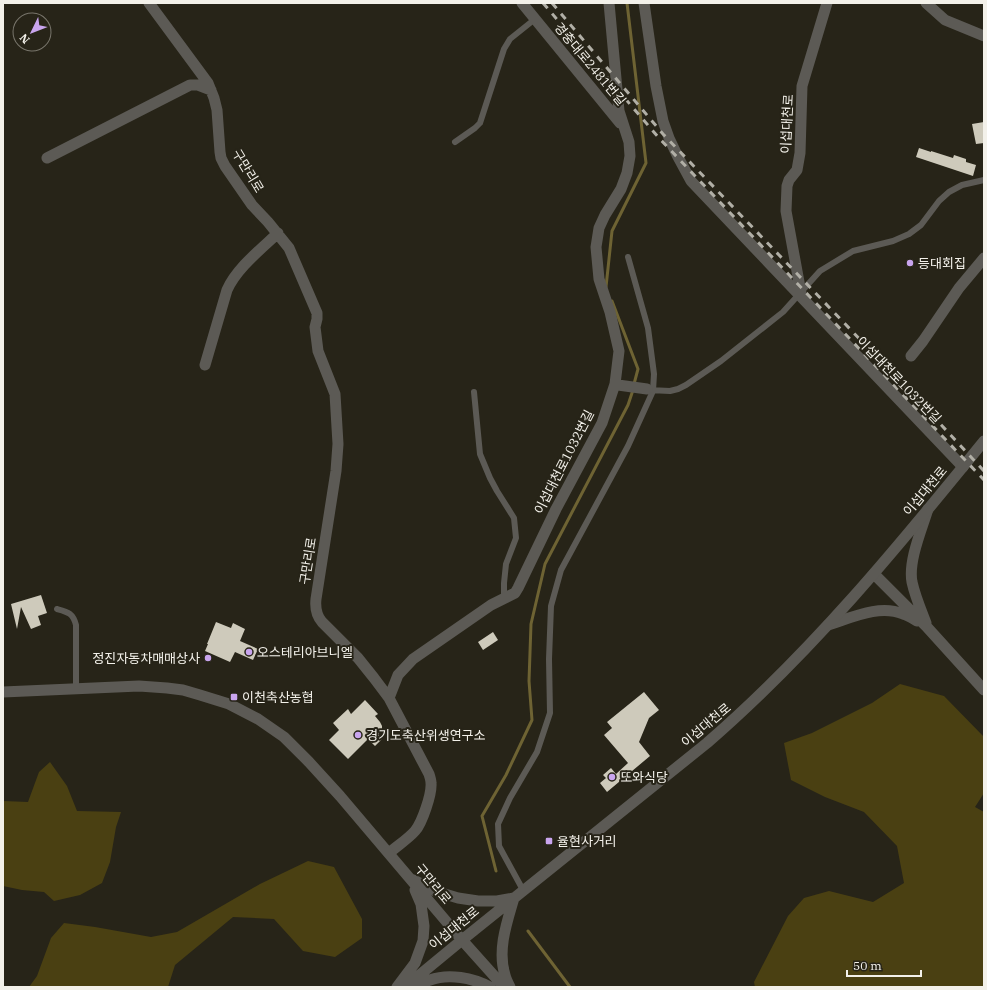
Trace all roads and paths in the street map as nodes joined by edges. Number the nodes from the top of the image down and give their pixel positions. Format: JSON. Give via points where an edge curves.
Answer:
{"nodes":[{"id":1,"x":149,"y":3,"type":"edge"},
{"id":2,"x":522,"y":3,"type":"edge"},
{"id":3,"x":609,"y":3,"type":"edge"},
{"id":4,"x":644,"y":3,"type":"edge"},
{"id":5,"x":827,"y":3,"type":"edge"},
{"id":6,"x":926,"y":3,"type":"edge"},
{"id":7,"x":535,"y":19,"type":"junction"},
{"id":8,"x":984,"y":36,"type":"edge"},
{"id":9,"x":195,"y":65,"type":"junction"},
{"id":10,"x":190,"y":85,"type":"junction"},
{"id":11,"x":211,"y":90,"type":"junction"},
{"id":12,"x":624,"y":127,"type":"junction"},
{"id":13,"x":455,"y":142,"type":"dead end"},
{"id":14,"x":47,"y":158,"type":"dead end"},
{"id":15,"x":984,"y":180,"type":"edge"},
{"id":16,"x":278,"y":233,"type":"junction"},
{"id":17,"x":628,"y":257,"type":"dead end"},
{"id":18,"x":984,"y":258,"type":"edge"},
{"id":19,"x":800,"y":294,"type":"junction"},
{"id":20,"x":911,"y":356,"type":"dead end"},
{"id":21,"x":205,"y":365,"type":"dead end"},
{"id":22,"x":618,"y":385,"type":"dead end"},
{"id":23,"x":650,"y":390,"type":"junction"},
{"id":24,"x":474,"y":392,"type":"dead end"},
{"id":25,"x":984,"y":441,"type":"edge"},
{"id":26,"x":963,"y":468,"type":"junction"},
{"id":27,"x":928,"y":509,"type":"junction"},
{"id":28,"x":874,"y":574,"type":"junction"},
{"id":29,"x":504,"y":598,"type":"junction"},
{"id":30,"x":57,"y":609,"type":"dead end"},
{"id":31,"x":828,"y":625,"type":"junction"},
{"id":32,"x":926,"y":626,"type":"junction"},
{"id":33,"x":76,"y":689,"type":"junction"},
{"id":34,"x":984,"y":690,"type":"edge"},
{"id":35,"x":3,"y":692,"type":"edge"},
{"id":36,"x":389,"y":698,"type":"junction"},
{"id":37,"x":389,"y":853,"type":"junction"},
{"id":38,"x":409,"y":877,"type":"junction"},
{"id":39,"x":523,"y":890,"type":"junction"},
{"id":40,"x":514,"y":898,"type":"junction"},
{"id":41,"x":462,"y":940,"type":"junction"},
{"id":42,"x":397,"y":987,"type":"edge"},
{"id":43,"x":405,"y":987,"type":"edge"},
{"id":44,"x":416,"y":987,"type":"edge"},
{"id":45,"x":490,"y":987,"type":"edge"},
{"id":46,"x":504,"y":987,"type":"edge"},
{"id":47,"x":510,"y":987,"type":"edge"}],
"edges":[{"from":1,"to":9,"type":"street"},
{"from":2,"to":7,"type":"street","name":"경충대로2481번길"},
{"from":3,"to":12,"type":"street","name":"이섭대천로1032번길","via":[[619,111]]},
{"from":4,"to":19,"type":"street","name":"이섭대천로1032번길","via":[[663,121],[678,157],[691,181]]},
{"from":5,"to":19,"type":"street","name":"이섭대천로","via":[[802,86],[800,153],[797,170],[789,180],[788,186],[786,211]]},
{"from":6,"to":8,"type":"street","via":[[945,20]]},
{"from":7,"to":12,"type":"street","name":"경충대로2481번길"},
{"from":7,"to":13,"type":"lane","name":"경충대로2481번길","via":[[510,39],[504,49],[480,124]]},
{"from":9,"to":10,"type":"street"},
{"from":9,"to":11,"type":"street","name":"구만리로"},
{"from":10,"to":11,"type":"street"},
{"from":10,"to":14,"type":"street"},
{"from":11,"to":16,"type":"street","name":"구만리로","via":[[217,110],[220,152],[225,166],[252,205]]},
{"from":12,"to":29,"type":"street","name":"이섭대천로1032번길","via":[[630,156],[627,173],[599,228],[596,247],[598,279],[610,312],[619,351],[615,384],[602,423],[518,588],[515,593]]},
{"from":15,"to":19,"type":"lane","via":[[962,185],[949,192],[909,234],[893,241],[853,251],[820,271]]},
{"from":16,"to":21,"type":"street","via":[[238,272],[227,290]]},
{"from":16,"to":36,"type":"street","name":"구만리로","via":[[293,256],[317,313],[315,327],[318,351],[335,394],[338,444],[336,471],[316,612],[318,618],[358,658]]},
{"from":17,"to":23,"type":"lane","via":[[648,328],[654,374]]},
{"from":18,"to":20,"type":"street","via":[[959,288]]},
{"from":19,"to":23,"type":"lane","via":[[783,312],[686,385],[670,391]]},
{"from":19,"to":26,"type":"street","name":"이섭대천로1032번길"},
{"from":22,"to":23,"type":"street"},
{"from":23,"to":39,"type":"lane","via":[[628,446],[561,570],[551,606],[550,713],[537,752],[498,824],[499,846]]},
{"from":24,"to":29,"type":"lane","name":"이섭대천로1032번길","via":[[480,454],[496,491],[514,518],[516,538],[506,564]]},
{"from":25,"to":26,"type":"street","name":"이섭대천로"},
{"from":26,"to":27,"type":"street","name":"이섭대천로"},
{"from":27,"to":28,"type":"street","name":"이섭대천로"},
{"from":27,"to":32,"type":"street","via":[[912,564],[912,581]]},
{"from":28,"to":31,"type":"street","name":"이섭대천로"},
{"from":28,"to":32,"type":"street"},
{"from":29,"to":36,"type":"street","name":"이섭대천로1032번길","via":[[413,659],[398,675]]},
{"from":30,"to":33,"type":"lane","via":[[71,614],[76,625]]},
{"from":31,"to":32,"type":"street","via":[[878,610],[902,613]]},
{"from":31,"to":39,"type":"street","name":"이섭대천로","via":[[728,725]]},
{"from":32,"to":34,"type":"street"},
{"from":33,"to":35,"type":"street","name":"구만리로"},
{"from":33,"to":37,"type":"street","name":"구만리로","via":[[139,686],[167,688],[228,704],[258,719],[284,737],[309,762]]},
{"from":36,"to":37,"type":"street","name":"구만리로","via":[[431,782],[431,790],[418,826]]},
{"from":37,"to":38,"type":"street","name":"구만리로"},
{"from":38,"to":40,"type":"street","via":[[435,891],[458,898],[497,901]]},
{"from":38,"to":41,"type":"street","name":"구만리로"},
{"from":38,"to":42,"type":"street","via":[[421,904],[423,941],[415,963]]},
{"from":39,"to":40,"type":"street","name":"이섭대천로"},
{"from":40,"to":41,"type":"street","name":"이섭대천로"},
{"from":40,"to":47,"type":"street","via":[[502,957]]},
{"from":41,"to":43,"type":"street","name":"이섭대천로"},
{"from":41,"to":46,"type":"street","name":"구만리로"},
{"from":44,"to":45,"type":"street","via":[[431,979],[448,976],[466,978]]}]}
